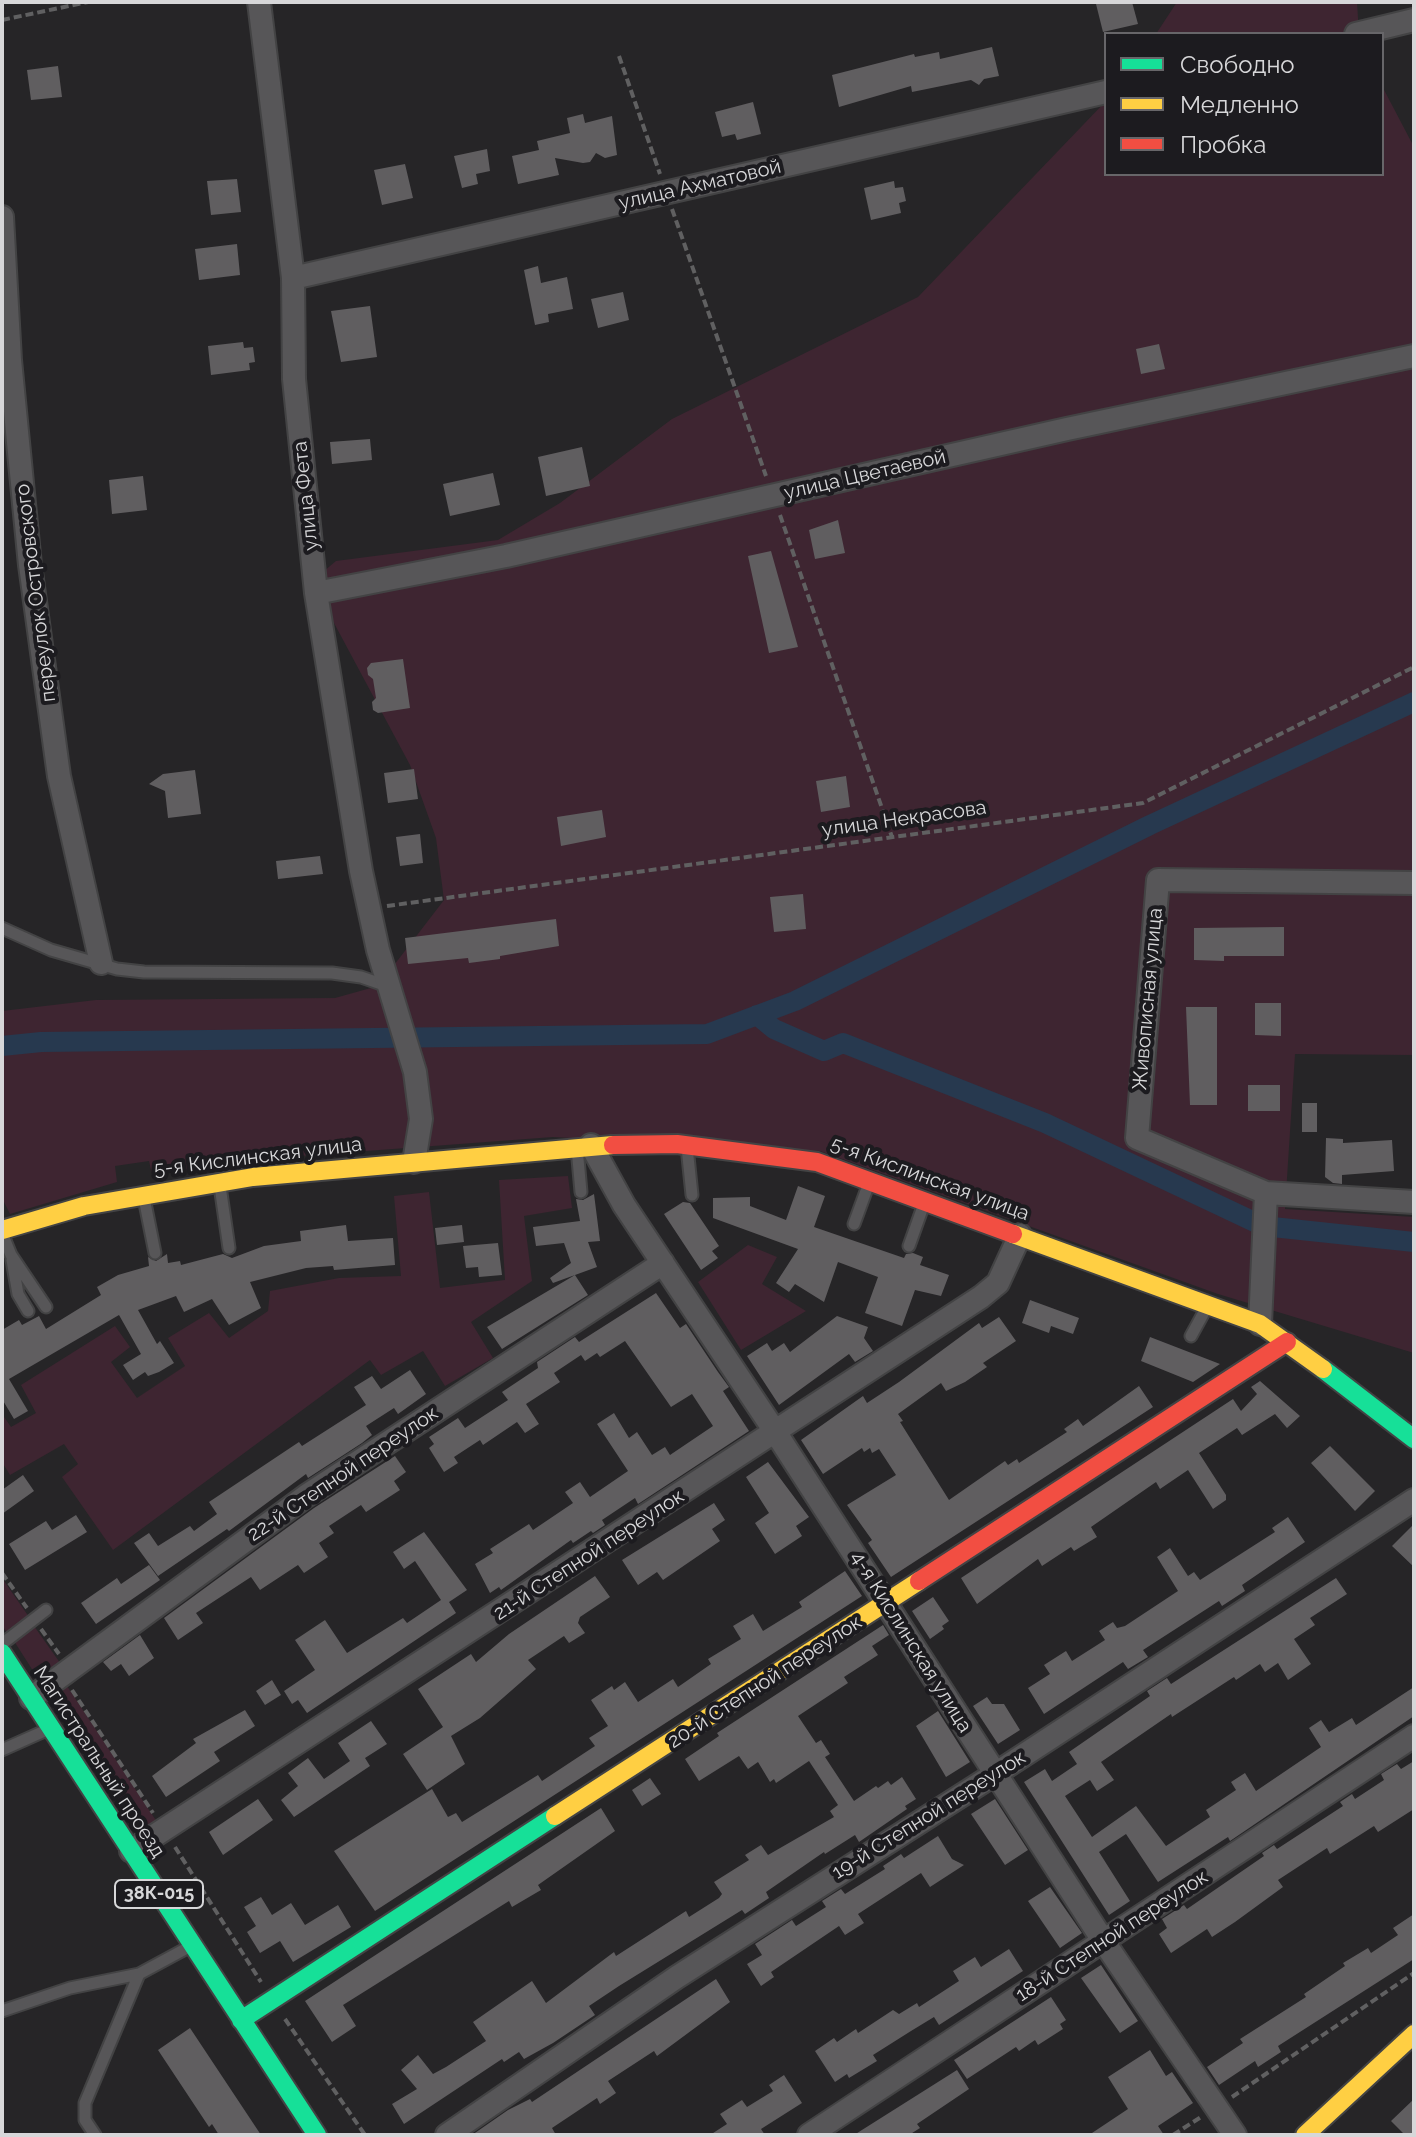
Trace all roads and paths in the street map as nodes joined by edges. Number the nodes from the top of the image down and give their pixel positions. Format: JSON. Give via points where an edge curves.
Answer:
{"nodes":[{"id":1,"x":88,"y":2,"type":"edge"},
{"id":2,"x":259,"y":2,"type":"edge"},
{"id":3,"x":2,"y":20,"type":"edge"},
{"id":4,"x":1414,"y":20,"type":"edge"},
{"id":5,"x":1364,"y":32,"type":"edge"},
{"id":6,"x":619,"y":56,"type":"dead end"},
{"id":7,"x":1104,"y":92,"type":"edge"},
{"id":8,"x":666,"y":192,"type":"junction"},
{"id":9,"x":2,"y":217,"type":"edge"},
{"id":10,"x":293,"y":278,"type":"junction"},
{"id":11,"x":1414,"y":356,"type":"edge"},
{"id":12,"x":773,"y":496,"type":"junction"},
{"id":13,"x":316,"y":593,"type":"junction"},
{"id":14,"x":1414,"y":667,"type":"edge"},
{"id":15,"x":892,"y":837,"type":"junction"},
{"id":16,"x":1414,"y":883,"type":"edge"},
{"id":17,"x":369,"y":909,"type":"junction"},
{"id":18,"x":2,"y":928,"type":"edge"},
{"id":19,"x":101,"y":963,"type":"junction"},
{"id":20,"x":387,"y":986,"type":"junction"},
{"id":21,"x":687,"y":1145,"type":"junction"},
{"id":22,"x":584,"y":1146,"type":"junction"},
{"id":23,"x":414,"y":1162,"type":"junction"},
{"id":24,"x":219,"y":1181,"type":"junction"},
{"id":25,"x":870,"y":1181,"type":"junction"},
{"id":26,"x":581,"y":1192,"type":"dead end"},
{"id":27,"x":1266,"y":1193,"type":"junction"},
{"id":28,"x":143,"y":1194,"type":"junction"},
{"id":29,"x":692,"y":1195,"type":"dead end"},
{"id":30,"x":925,"y":1201,"type":"junction"},
{"id":31,"x":1414,"y":1202,"type":"edge"},
{"id":32,"x":854,"y":1224,"type":"dead end"},
{"id":33,"x":4,"y":1229,"type":"edge"},
{"id":34,"x":1020,"y":1235,"type":"junction"},
{"id":35,"x":909,"y":1246,"type":"dead end"},
{"id":36,"x":229,"y":1248,"type":"dead end"},
{"id":37,"x":155,"y":1253,"type":"dead end"},
{"id":38,"x":11,"y":1255,"type":"junction"},
{"id":39,"x":663,"y":1263,"type":"junction"},
{"id":40,"x":1209,"y":1303,"type":"junction"},
{"id":41,"x":46,"y":1307,"type":"dead end"},
{"id":42,"x":28,"y":1311,"type":"dead end"},
{"id":43,"x":1260,"y":1324,"type":"junction"},
{"id":44,"x":1191,"y":1336,"type":"dead end"},
{"id":45,"x":1287,"y":1342,"type":"junction"},
{"id":46,"x":776,"y":1433,"type":"junction"},
{"id":47,"x":1414,"y":1439,"type":"edge"},
{"id":48,"x":1414,"y":1500,"type":"edge"},
{"id":49,"x":887,"y":1603,"type":"junction"},
{"id":50,"x":46,"y":1610,"type":"dead end"},
{"id":51,"x":2,"y":1644,"type":"edge"},
{"id":52,"x":2,"y":1653,"type":"edge"},
{"id":53,"x":62,"y":1675,"type":"junction"},
{"id":54,"x":31,"y":1698,"type":"junction"},
{"id":55,"x":51,"y":1728,"type":"junction"},
{"id":56,"x":1414,"y":1736,"type":"edge"},
{"id":57,"x":2,"y":1750,"type":"edge"},
{"id":58,"x":995,"y":1774,"type":"junction"},
{"id":59,"x":165,"y":1830,"type":"junction"},
{"id":60,"x":131,"y":1851,"type":"junction"},
{"id":61,"x":1104,"y":1942,"type":"junction"},
{"id":62,"x":192,"y":1945,"type":"junction"},
{"id":63,"x":1414,"y":1973,"type":"edge"},
{"id":64,"x":139,"y":1974,"type":"junction"},
{"id":65,"x":272,"y":2000,"type":"junction"},
{"id":66,"x":2,"y":2011,"type":"edge"},
{"id":67,"x":241,"y":2020,"type":"junction"},
{"id":68,"x":1414,"y":2034,"type":"edge"},
{"id":69,"x":1217,"y":2107,"type":"junction"},
{"id":70,"x":95,"y":2135,"type":"edge"},
{"id":71,"x":317,"y":2135,"type":"edge"},
{"id":72,"x":365,"y":2135,"type":"edge"},
{"id":73,"x":447,"y":2135,"type":"edge"},
{"id":74,"x":809,"y":2135,"type":"edge"},
{"id":75,"x":1173,"y":2135,"type":"edge"},
{"id":76,"x":1235,"y":2135,"type":"edge"},
{"id":77,"x":1305,"y":2135,"type":"edge"}],
"edges":[{"from":1,"to":3,"type":"path"},
{"from":2,"to":10,"type":"street","name":"улица Фета"},
{"from":4,"to":5,"type":"street"},
{"from":6,"to":8,"type":"path"},
{"from":7,"to":8,"type":"street","name":"улица Ахматовой"},
{"from":8,"to":10,"type":"street","name":"улица Ахматовой"},
{"from":8,"to":12,"type":"path"},
{"from":9,"to":19,"type":"street","name":"переулок Островского","via":[[30,565],[59,776]]},
{"from":10,"to":13,"type":"street","name":"улица Фета","via":[[294,379]]},
{"from":11,"to":12,"type":"street","name":"улица Цветаевой"},
{"from":12,"to":13,"type":"street","name":"улица Цветаевой"},
{"from":12,"to":15,"type":"path"},
{"from":13,"to":17,"type":"street","name":"улица Фета"},
{"from":14,"to":15,"type":"path","name":"улица Некрасова","via":[[1143,803]]},
{"from":15,"to":17,"type":"path","name":"улица Некрасова"},
{"from":16,"to":27,"type":"street","name":"Живописная улица","via":[[1158,880],[1137,1138]]},
{"from":17,"to":20,"type":"street","name":"улица Фета"},
{"from":18,"to":19,"type":"lane","via":[[51,950]]},
{"from":19,"to":20,"type":"lane","via":[[144,972],[332,973]]},
{"from":20,"to":23,"type":"street","name":"улица Фета","via":[[415,1072],[421,1119]]},
{"from":21,"to":22,"type":"street","name":"5-я Кислинская улица"},
{"from":21,"to":25,"type":"street","name":"5-я Кислинская улица"},
{"from":21,"to":29,"type":"lane"},
{"from":22,"to":23,"type":"street","name":"5-я Кислинская улица"},
{"from":22,"to":26,"type":"lane"},
{"from":22,"to":39,"type":"street","name":"4-я Кислинская улица"},
{"from":23,"to":24,"type":"street","name":"5-я Кислинская улица"},
{"from":24,"to":28,"type":"street","name":"5-я Кислинская улица"},
{"from":24,"to":36,"type":"lane"},
{"from":25,"to":30,"type":"street","name":"5-я Кислинская улица"},
{"from":25,"to":32,"type":"lane"},
{"from":27,"to":31,"type":"street"},
{"from":27,"to":43,"type":"street"},
{"from":28,"to":33,"type":"street","name":"5-я Кислинская улица"},
{"from":28,"to":37,"type":"lane"},
{"from":30,"to":34,"type":"street","name":"5-я Кислинская улица"},
{"from":30,"to":35,"type":"lane"},
{"from":33,"to":38,"type":"lane"},
{"from":34,"to":40,"type":"street","name":"5-я Кислинская улица"},
{"from":34,"to":46,"type":"street","name":"21-й Степной переулок","via":[[998,1283]]},
{"from":38,"to":41,"type":"lane"},
{"from":38,"to":42,"type":"lane","via":[[18,1294]]},
{"from":39,"to":46,"type":"street","name":"4-я Кислинская улица"},
{"from":39,"to":53,"type":"street","name":"22-й Степной переулок","via":[[306,1496]]},
{"from":40,"to":43,"type":"street","name":"5-я Кислинская улица"},
{"from":40,"to":44,"type":"lane"},
{"from":43,"to":45,"type":"street","name":"5-я Кислинская улица"},
{"from":45,"to":47,"type":"street","name":"5-я Кислинская улица"},
{"from":45,"to":49,"type":"street","name":"20-й Степной переулок"},
{"from":46,"to":49,"type":"street","name":"4-я Кислинская улица"},
{"from":46,"to":59,"type":"street","name":"21-й Степной переулок"},
{"from":48,"to":58,"type":"street","name":"19-й Степной переулок"},
{"from":49,"to":58,"type":"street","name":"4-я Кислинская улица"},
{"from":49,"to":65,"type":"street","name":"20-й Степной переулок"},
{"from":50,"to":51,"type":"lane"},
{"from":52,"to":54,"type":"street","name":"Магистральный проезд","number":"38К-015"},
{"from":53,"to":54,"type":"street","name":"22-й Степной переулок"},
{"from":53,"to":59,"type":"path"},
{"from":54,"to":55,"type":"street","name":"Магистральный проезд","number":"38К-015"},
{"from":55,"to":57,"type":"lane"},
{"from":55,"to":60,"type":"street","name":"Магистральный проезд","number":"38К-015"},
{"from":56,"to":61,"type":"street","name":"18-й Степной переулок"},
{"from":58,"to":61,"type":"street","name":"4-я Кислинская улица"},
{"from":58,"to":73,"type":"street","name":"19-й Степной переулок","via":[[677,1977]]},
{"from":59,"to":60,"type":"street","name":"21-й Степной переулок"},
{"from":59,"to":65,"type":"path"},
{"from":60,"to":62,"type":"street","name":"Магистральный проезд","number":"38К-015"},
{"from":61,"to":69,"type":"street","name":"4-я Кислинская улица"},
{"from":61,"to":74,"type":"street","name":"18-й Степной переулок"},
{"from":62,"to":64,"type":"lane"},
{"from":62,"to":67,"type":"street","name":"Магистральный проезд","number":"38К-015"},
{"from":63,"to":69,"type":"path"},
{"from":64,"to":66,"type":"lane","via":[[70,1988]]},
{"from":64,"to":70,"type":"lane","via":[[85,2103],[85,2120]]},
{"from":65,"to":67,"type":"street","name":"20-й Степной переулок"},
{"from":65,"to":72,"type":"path"},
{"from":67,"to":71,"type":"street","name":"Магистральный проезд","number":"38К-015"},
{"from":68,"to":77,"type":"street"},
{"from":69,"to":75,"type":"path"},
{"from":69,"to":76,"type":"street","name":"4-я Кислинская улица"}]}
